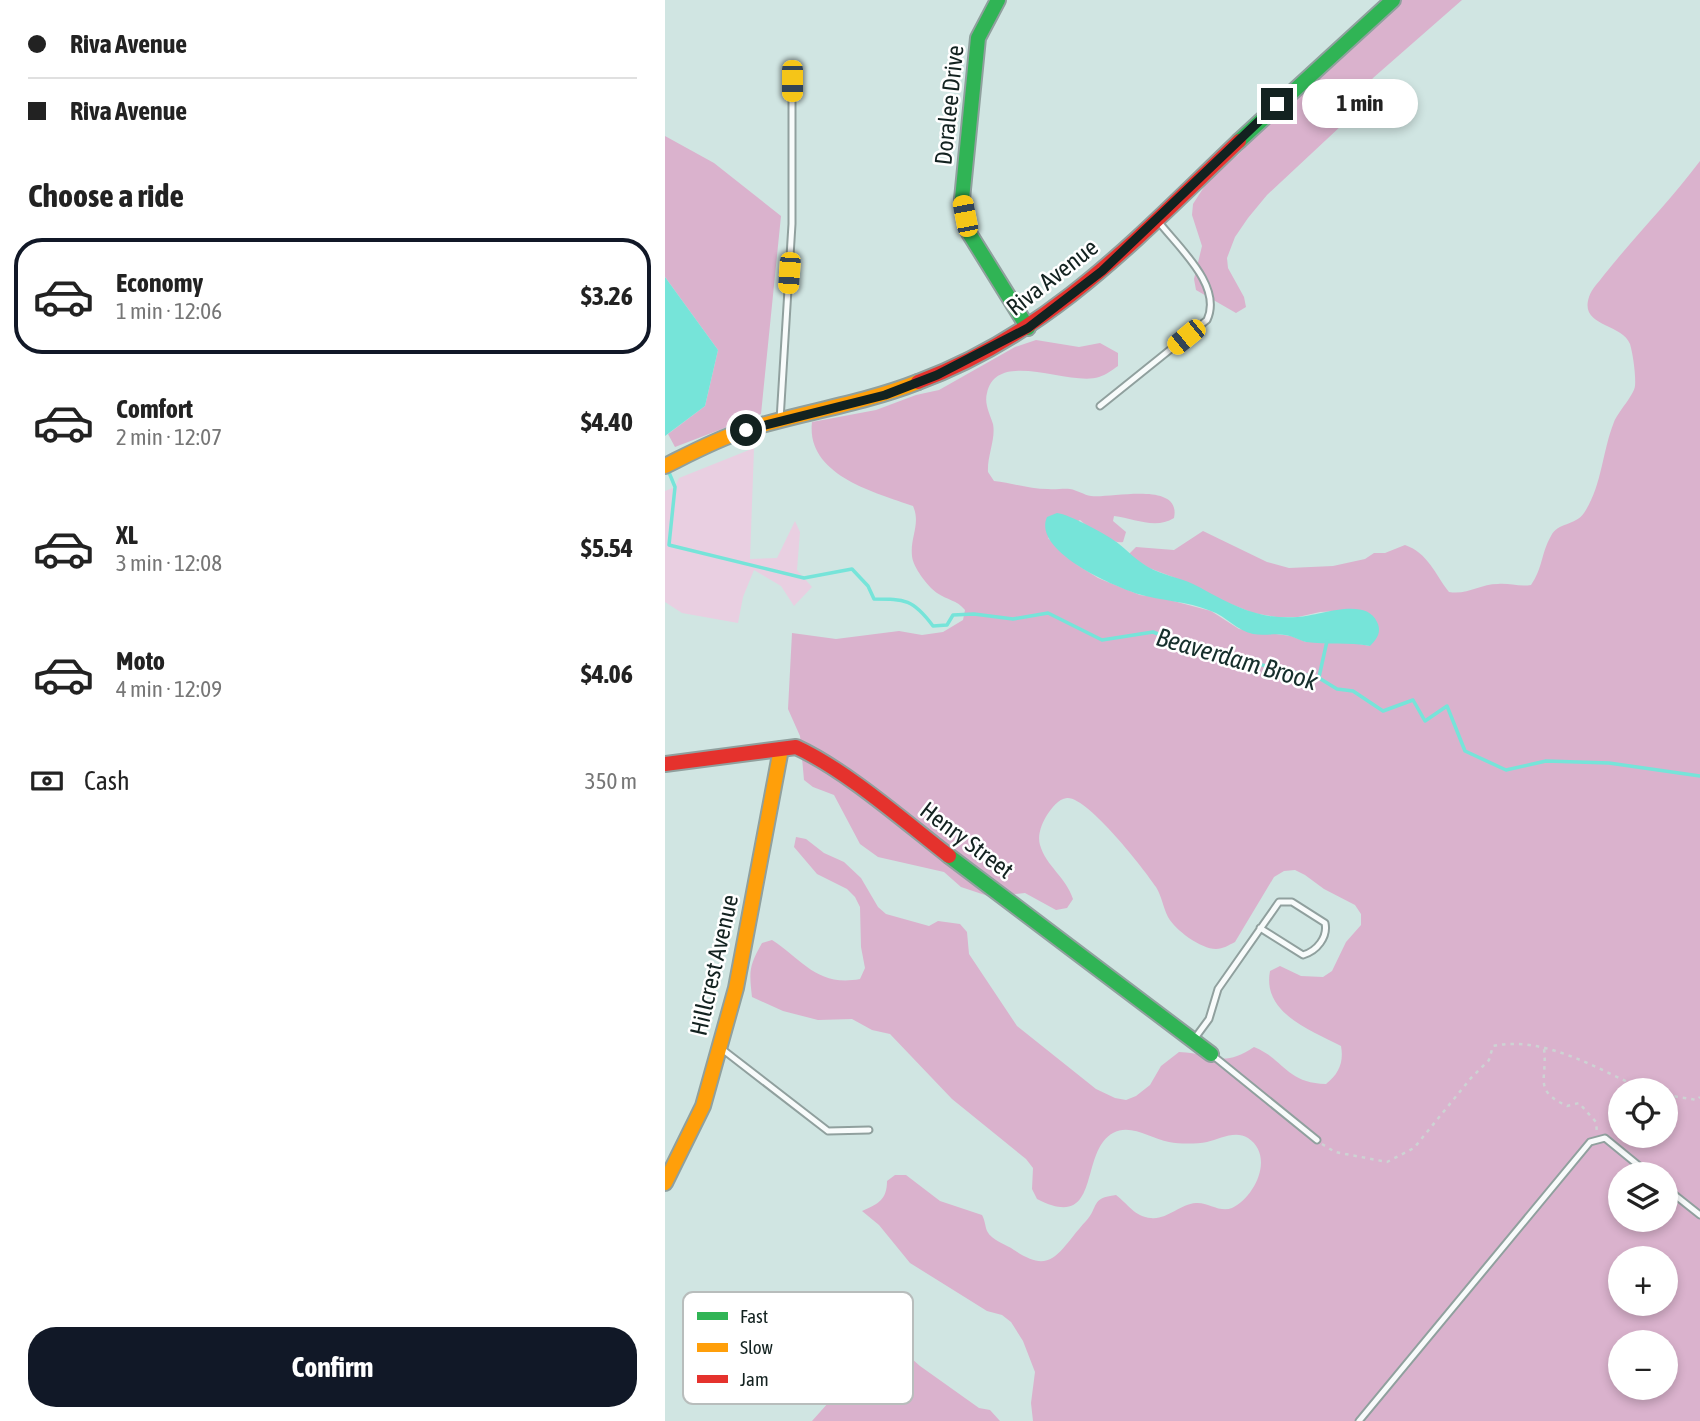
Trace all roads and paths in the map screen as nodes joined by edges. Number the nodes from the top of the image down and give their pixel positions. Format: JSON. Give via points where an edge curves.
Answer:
{"nodes":[{"id":1,"x":998,"y":0,"type":"edge"},
{"id":2,"x":1393,"y":0,"type":"edge"},
{"id":3,"x":792,"y":81,"type":"dead end"},
{"id":4,"x":1156,"y":218,"type":"junction"},
{"id":5,"x":1028,"y":328,"type":"junction"},
{"id":6,"x":1100,"y":405,"type":"dead end"},
{"id":7,"x":780,"y":420,"type":"junction"},
{"id":8,"x":669,"y":464,"type":"edge"},
{"id":9,"x":781,"y":748,"type":"junction"},
{"id":10,"x":665,"y":764,"type":"edge"},
{"id":11,"x":1259,"y":929,"type":"junction"},
{"id":12,"x":1193,"y":1041,"type":"junction"},
{"id":13,"x":719,"y":1047,"type":"junction"},
{"id":14,"x":1543,"y":1048,"type":"junction"},
{"id":15,"x":1211,"y":1055,"type":"joint"},
{"id":16,"x":1616,"y":1078,"type":"edge"},
{"id":17,"x":1678,"y":1097,"type":"edge"},
{"id":18,"x":1700,"y":1097,"type":"edge"},
{"id":19,"x":869,"y":1130,"type":"dead end"},
{"id":20,"x":1317,"y":1140,"type":"joint"},
{"id":21,"x":1598,"y":1140,"type":"junction"},
{"id":22,"x":1634,"y":1162,"type":"edge"},
{"id":23,"x":665,"y":1183,"type":"edge"},
{"id":24,"x":1678,"y":1198,"type":"edge"},
{"id":25,"x":1700,"y":1215,"type":"edge"},
{"id":26,"x":1359,"y":1421,"type":"edge"}],
"edges":[{"from":1,"to":5,"type":"street","name":"Doralee Drive","via":[[978,38],[962,199],[969,233]]},
{"from":2,"to":4,"type":"street","name":"Riva Avenue"},
{"from":3,"to":7,"type":"lane","via":[[792,224]]},
{"from":4,"to":5,"type":"street","name":"Riva Avenue","via":[[1102,271]]},
{"from":4,"to":6,"type":"lane","via":[[1209,286],[1213,308],[1207,320]]},
{"from":5,"to":7,"type":"street","name":"Riva Avenue","via":[[937,375],[885,395]]},
{"from":7,"to":8,"type":"street","name":"Riva Avenue","via":[[713,442]]},
{"from":9,"to":10,"type":"street","name":"Henry Street"},
{"from":9,"to":12,"type":"street","name":"Henry Street","via":[[796,747],[809,753],[872,797]]},
{"from":9,"to":13,"type":"street","name":"Hillcrest Avenue","via":[[736,988]]},
{"from":11,"to":11,"type":"lane","via":[[1276,905],[1288,901],[1325,923],[1326,930],[1317,948],[1303,955]]},
{"from":11,"to":12,"type":"lane","via":[[1217,989],[1209,1019]]},
{"from":12,"to":15,"type":"street","name":"Henry Street"},
{"from":13,"to":19,"type":"lane","via":[[828,1131]]},
{"from":13,"to":23,"type":"street","name":"Hillcrest Avenue","via":[[703,1106]]},
{"from":14,"to":16,"type":"path"},
{"from":14,"to":20,"type":"path","via":[[1514,1042],[1493,1046],[1489,1060],[1414,1148],[1387,1162],[1335,1152]]},
{"from":14,"to":21,"type":"path","via":[[1543,1088],[1567,1106],[1579,1103],[1596,1122]]},
{"from":15,"to":20,"type":"lane"},
{"from":17,"to":18,"type":"path"},
{"from":21,"to":22,"type":"lane","via":[[1605,1138]]},
{"from":21,"to":26,"type":"lane","via":[[1590,1142]]},
{"from":24,"to":25,"type":"lane"}]}
